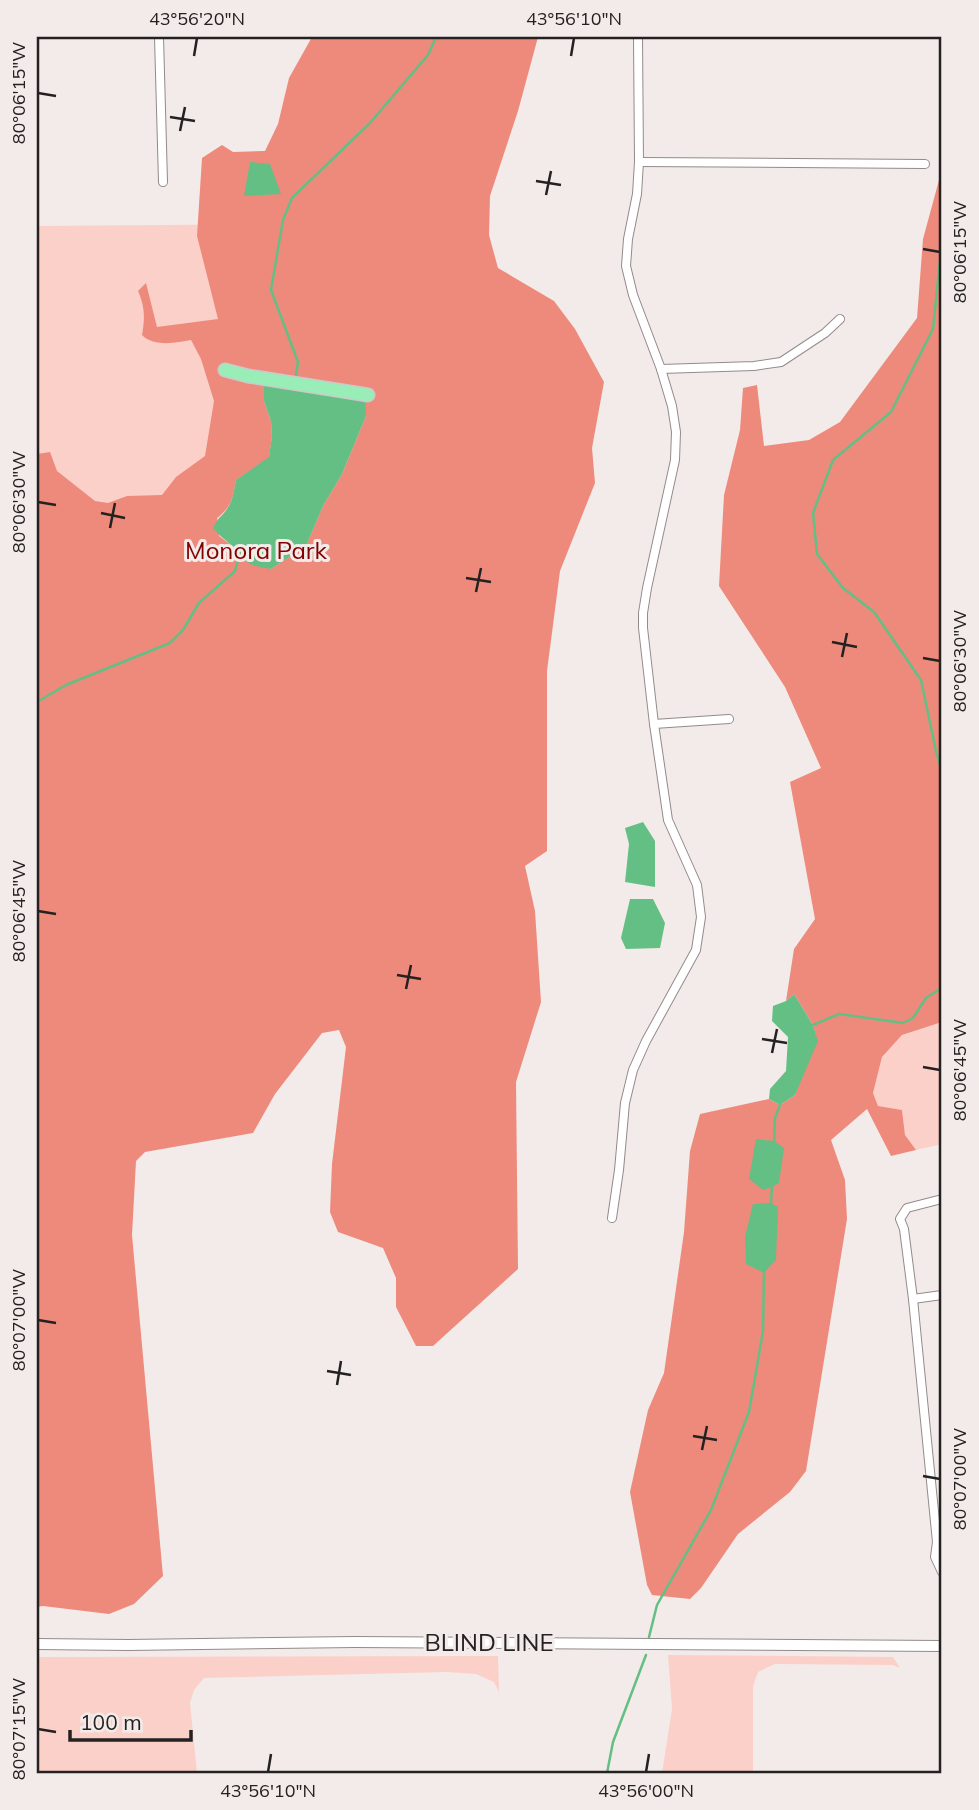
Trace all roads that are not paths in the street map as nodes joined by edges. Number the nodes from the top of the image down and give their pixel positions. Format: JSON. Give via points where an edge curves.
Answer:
{"nodes":[{"id":1,"x":159,"y":37,"type":"edge"},
{"id":2,"x":638,"y":37,"type":"edge"},
{"id":3,"x":639,"y":162,"type":"junction"},
{"id":4,"x":925,"y":163,"type":"dead end"},
{"id":5,"x":163,"y":182,"type":"dead end"},
{"id":6,"x":840,"y":319,"type":"dead end"},
{"id":7,"x":662,"y":369,"type":"junction"},
{"id":8,"x":225,"y":370,"type":"dead end"},
{"id":9,"x":368,"y":395,"type":"dead end"},
{"id":10,"x":729,"y":719,"type":"dead end"},
{"id":11,"x":654,"y":724,"type":"junction"},
{"id":12,"x":942,"y":1199,"type":"edge"},
{"id":13,"x":612,"y":1218,"type":"dead end"},
{"id":14,"x":942,"y":1295,"type":"edge"},
{"id":15,"x":913,"y":1298,"type":"junction"},
{"id":16,"x":942,"y":1572,"type":"edge"},
{"id":17,"x":37,"y":1644,"type":"edge"},
{"id":18,"x":942,"y":1646,"type":"edge"}],
"edges":[{"from":1,"to":5,"type":"street"},
{"from":2,"to":3,"type":"street"},
{"from":3,"to":4,"type":"street"},
{"from":3,"to":7,"type":"street","via":[[626,267]]},
{"from":6,"to":7,"type":"street","via":[[781,362]]},
{"from":7,"to":11,"type":"street","via":[[676,444],[643,613]]},
{"from":8,"to":9,"type":"highway"},
{"from":10,"to":11,"type":"street"},
{"from":11,"to":13,"type":"street","via":[[668,820],[698,885],[701,917],[696,950],[633,1070]]},
{"from":12,"to":15,"type":"street","via":[[907,1208],[900,1219]]},
{"from":14,"to":15,"type":"street"},
{"from":15,"to":16,"type":"street","via":[[935,1558]]},
{"from":17,"to":18,"type":"street","name":"BLIND LINE"}]}
